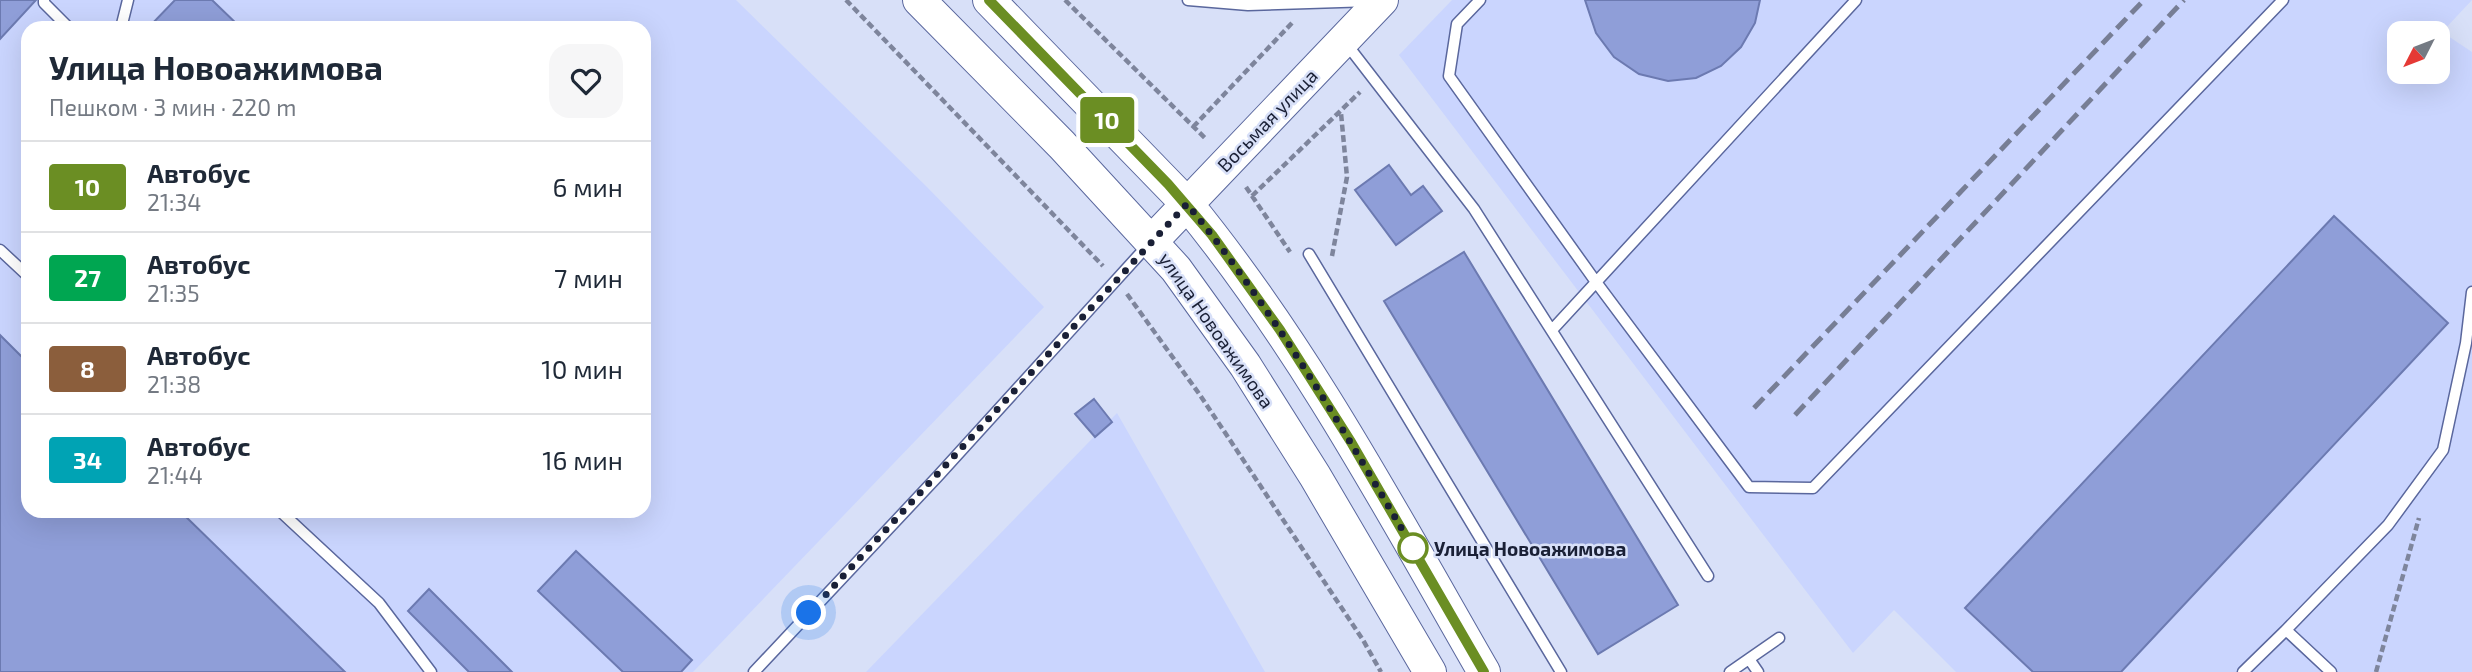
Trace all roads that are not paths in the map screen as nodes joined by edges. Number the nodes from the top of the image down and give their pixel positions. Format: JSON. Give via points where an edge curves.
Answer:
{"nodes":[{"id":1,"x":44,"y":0,"type":"edge"},
{"id":2,"x":128,"y":0,"type":"edge"},
{"id":3,"x":919,"y":0,"type":"edge"},
{"id":4,"x":989,"y":0,"type":"edge"},
{"id":5,"x":1188,"y":0,"type":"edge"},
{"id":6,"x":1382,"y":0,"type":"edge"},
{"id":7,"x":1480,"y":0,"type":"edge"},
{"id":8,"x":1856,"y":0,"type":"edge"},
{"id":9,"x":2283,"y":0,"type":"edge"},
{"id":10,"x":62,"y":21,"type":"edge"},
{"id":11,"x":123,"y":21,"type":"edge"},
{"id":12,"x":1343,"y":40,"type":"junction"},
{"id":13,"x":1187,"y":204,"type":"junction"},
{"id":14,"x":1152,"y":241,"type":"junction"},
{"id":15,"x":0,"y":250,"type":"edge"},
{"id":16,"x":1309,"y":254,"type":"dead end"},
{"id":17,"x":21,"y":270,"type":"edge"},
{"id":18,"x":1596,"y":282,"type":"junction"},
{"id":19,"x":2472,"y":292,"type":"edge"},
{"id":20,"x":1552,"y":330,"type":"junction"},
{"id":21,"x":288,"y":518,"type":"edge"},
{"id":22,"x":1708,"y":576,"type":"dead end"},
{"id":23,"x":2286,"y":629,"type":"junction"},
{"id":24,"x":1779,"y":638,"type":"dead end"},
{"id":25,"x":1749,"y":659,"type":"junction"},
{"id":26,"x":431,"y":672,"type":"edge"},
{"id":27,"x":754,"y":672,"type":"edge"},
{"id":28,"x":1430,"y":672,"type":"edge"},
{"id":29,"x":1484,"y":672,"type":"edge"},
{"id":30,"x":1561,"y":672,"type":"edge"},
{"id":31,"x":1730,"y":672,"type":"edge"},
{"id":32,"x":1758,"y":672,"type":"edge"},
{"id":33,"x":2243,"y":672,"type":"edge"},
{"id":34,"x":2331,"y":672,"type":"edge"}],
"edges":[{"from":1,"to":10,"type":"lane"},
{"from":2,"to":11,"type":"lane"},
{"from":3,"to":14,"type":"main road","name":"улица Новоажимова"},
{"from":4,"to":13,"type":"main road"},
{"from":5,"to":6,"type":"lane","via":[[1248,5]]},
{"from":6,"to":12,"type":"main road","name":"Восьмая улица"},
{"from":7,"to":18,"type":"lane","via":[[1457,24],[1449,76]]},
{"from":8,"to":18,"type":"lane"},
{"from":9,"to":18,"type":"lane","via":[[1813,488],[1749,487]]},
{"from":12,"to":13,"type":"main road","name":"Восьмая улица"},
{"from":12,"to":20,"type":"lane","via":[[1474,209]]},
{"from":13,"to":14,"type":"main road","name":"Восьмая улица"},
{"from":13,"to":29,"type":"main road","via":[[1280,330],[1351,442]]},
{"from":14,"to":27,"type":"lane"},
{"from":14,"to":28,"type":"main road","name":"улица Новоажимова","via":[[1245,365]]},
{"from":15,"to":17,"type":"lane"},
{"from":16,"to":30,"type":"lane"},
{"from":18,"to":20,"type":"lane"},
{"from":19,"to":23,"type":"lane","via":[[2443,450],[2389,525]]},
{"from":20,"to":22,"type":"lane"},
{"from":21,"to":26,"type":"lane","via":[[379,603]]},
{"from":23,"to":33,"type":"lane"},
{"from":23,"to":34,"type":"lane"},
{"from":24,"to":25,"type":"lane"},
{"from":25,"to":31,"type":"lane"},
{"from":25,"to":32,"type":"lane"}]}
